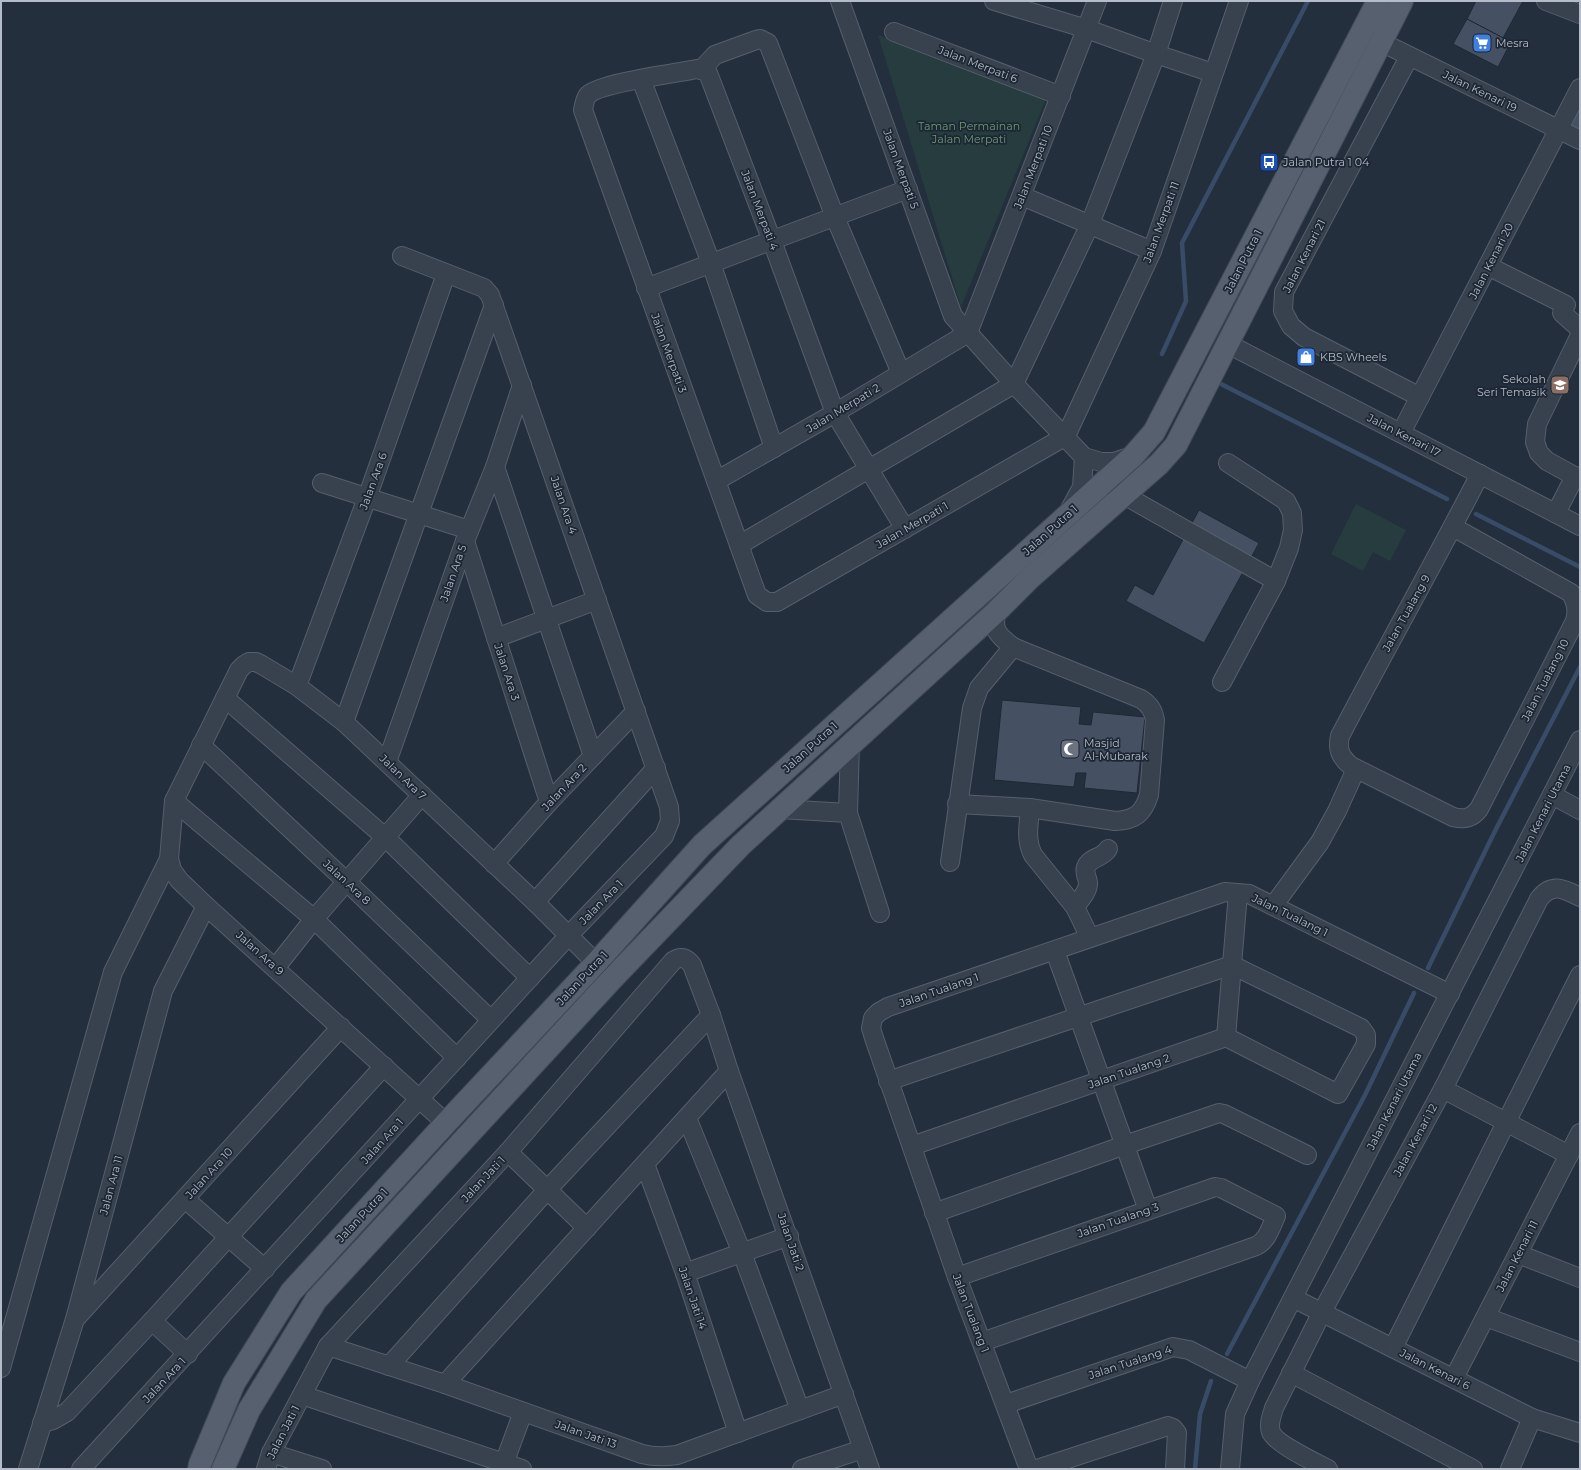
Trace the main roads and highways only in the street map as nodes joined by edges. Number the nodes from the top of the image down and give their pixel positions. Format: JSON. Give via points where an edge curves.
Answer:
{"nodes":[{"id":1,"x":1378,"y":1,"type":"edge"},
{"id":2,"x":1402,"y":1,"type":"edge"},
{"id":3,"x":199,"y":1469,"type":"edge"},
{"id":4,"x":223,"y":1469,"type":"edge"}],
"edges":[{"from":1,"to":3,"type":"main road","name":"Jalan Putra 1","via":[[1154,432],[1133,456],[702,845],[291,1292],[234,1383]]},
{"from":2,"to":4,"type":"main road","name":"Jalan Putra 1","via":[[1176,445],[1160,464],[1030,578],[741,845],[612,979],[316,1300],[249,1410]]}]}
